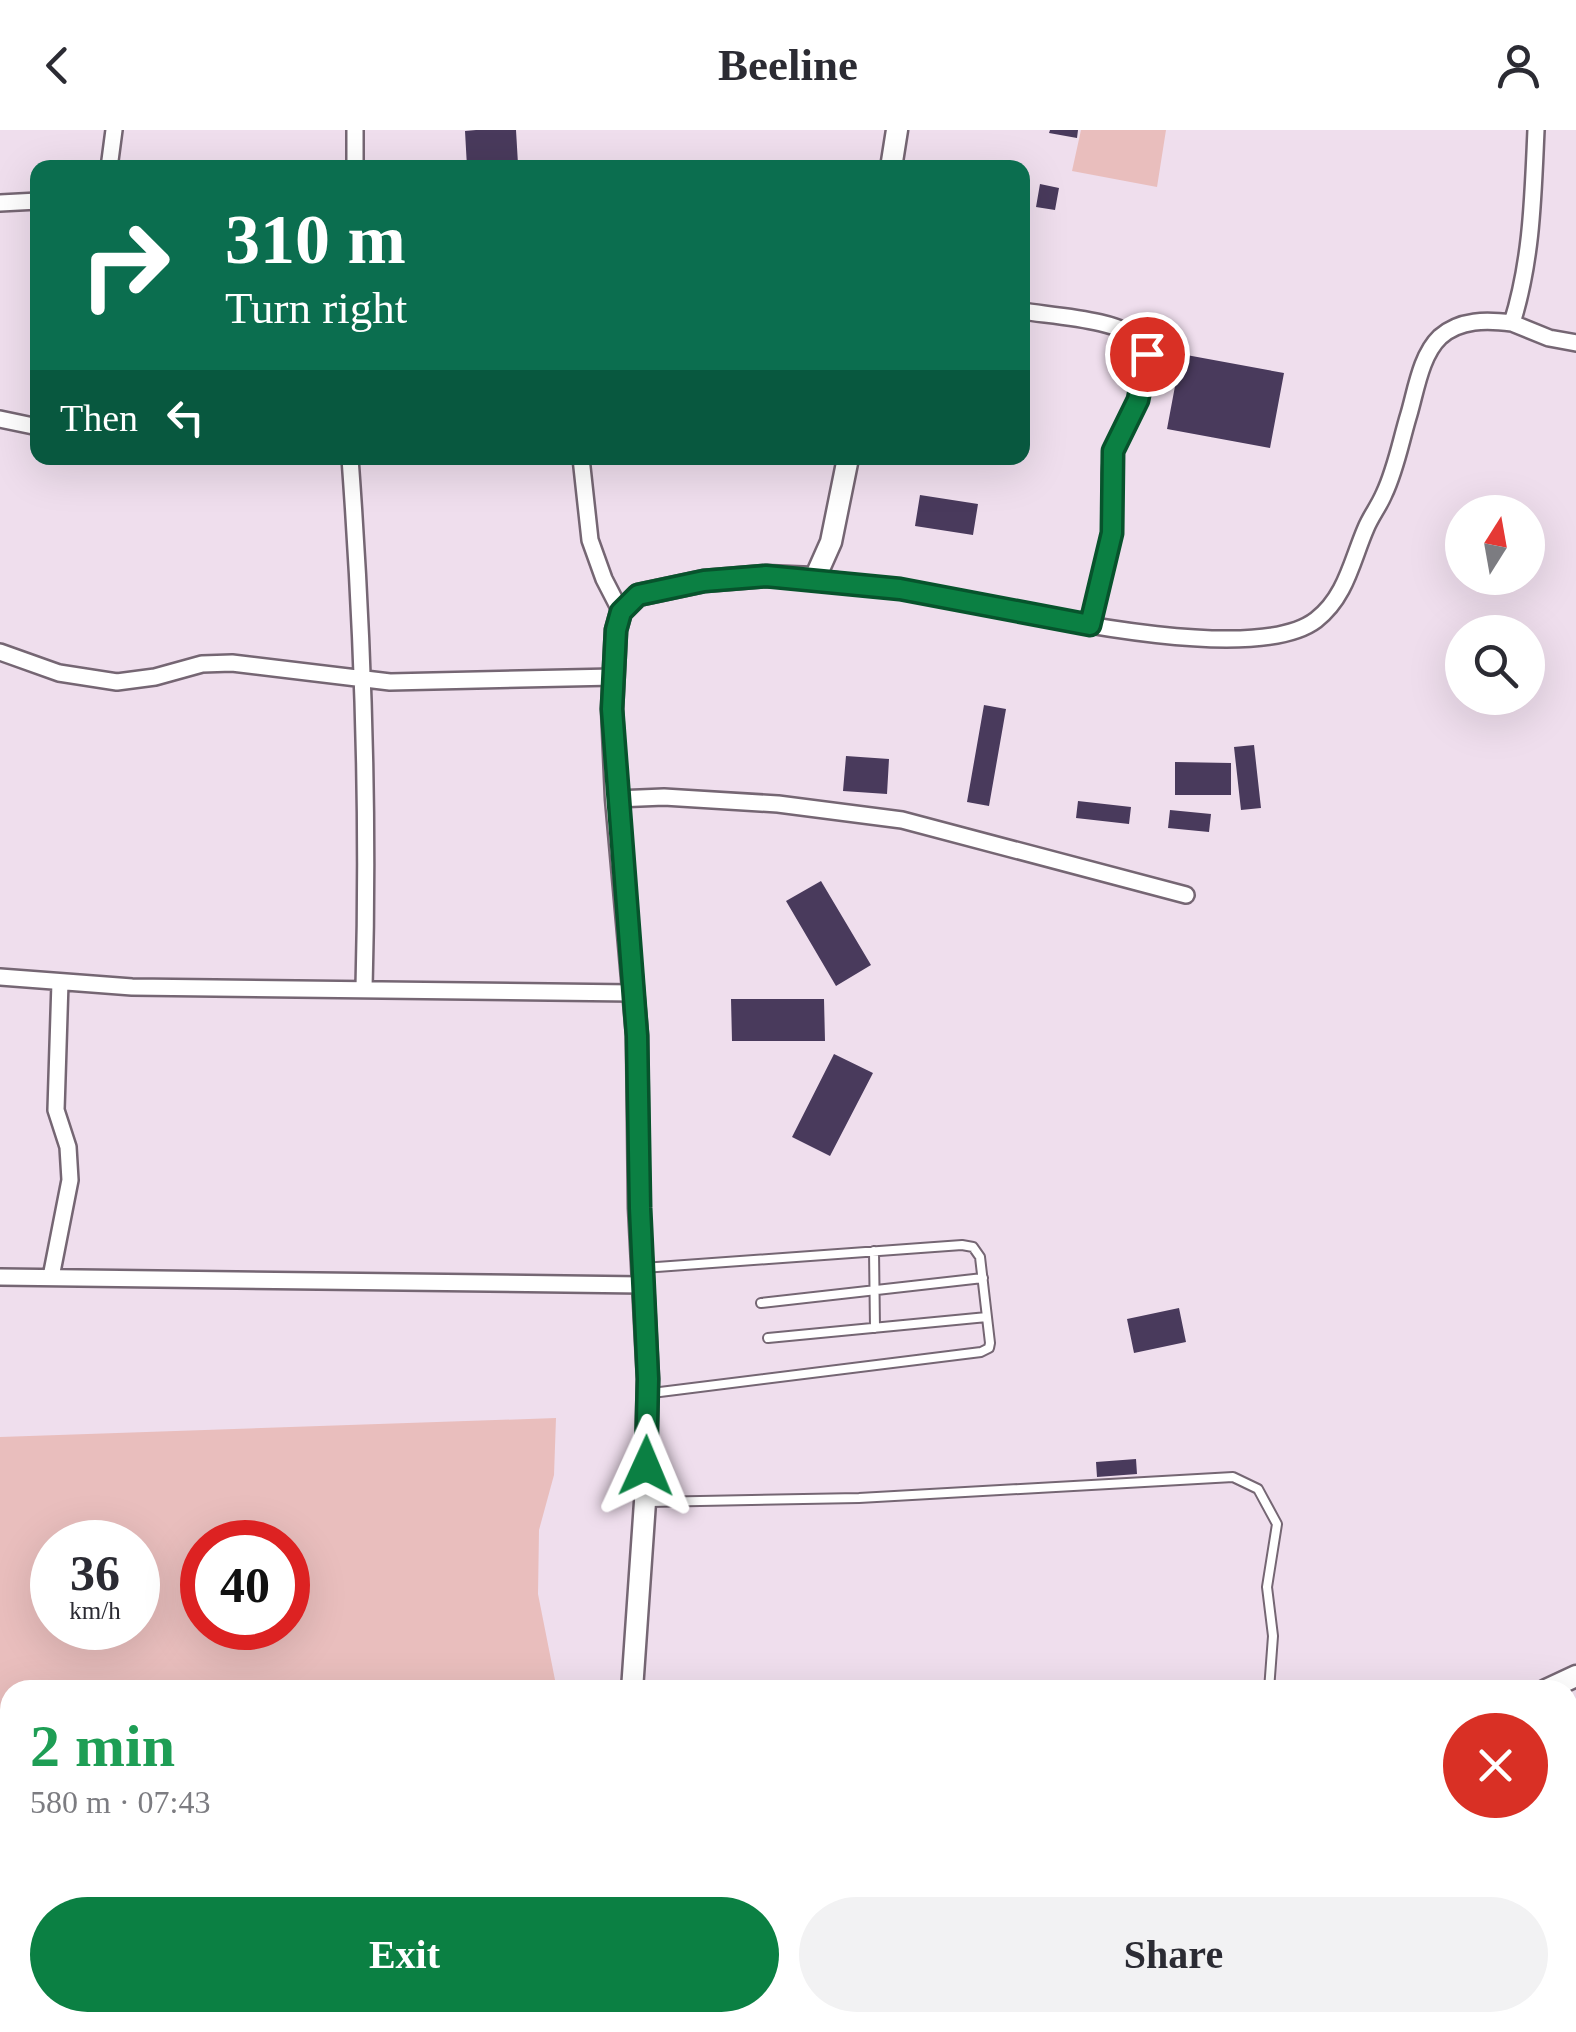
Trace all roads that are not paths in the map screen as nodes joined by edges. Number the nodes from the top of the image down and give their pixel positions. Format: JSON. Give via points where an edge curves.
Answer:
{"nodes":[{"id":1,"x":114,"y":130,"type":"edge"},
{"id":2,"x":355,"y":130,"type":"edge"},
{"id":3,"x":897,"y":130,"type":"edge"},
{"id":4,"x":1536,"y":130,"type":"edge"},
{"id":5,"x":110,"y":160,"type":"edge"},
{"id":6,"x":355,"y":160,"type":"edge"},
{"id":7,"x":893,"y":160,"type":"edge"},
{"id":8,"x":30,"y":201,"type":"edge"},
{"id":9,"x":0,"y":203,"type":"edge"},
{"id":10,"x":1030,"y":312,"type":"edge"},
{"id":11,"x":1512,"y":323,"type":"junction"},
{"id":12,"x":1576,"y":342,"type":"edge"},
{"id":13,"x":0,"y":419,"type":"edge"},
{"id":14,"x":30,"y":425,"type":"edge"},
{"id":15,"x":350,"y":465,"type":"edge"},
{"id":16,"x":583,"y":465,"type":"edge"},
{"id":17,"x":847,"y":465,"type":"edge"},
{"id":18,"x":815,"y":578,"type":"junction"},
{"id":19,"x":621,"y":612,"type":"junction"},
{"id":20,"x":1090,"y":625,"type":"junction"},
{"id":21,"x":0,"y":652,"type":"edge"},
{"id":22,"x":614,"y":677,"type":"junction"},
{"id":23,"x":364,"y":681,"type":"junction"},
{"id":24,"x":616,"y":799,"type":"junction"},
{"id":25,"x":1186,"y":895,"type":"dead end"},
{"id":26,"x":0,"y":977,"type":"edge"},
{"id":27,"x":60,"y":982,"type":"junction"},
{"id":28,"x":364,"y":988,"type":"junction"},
{"id":29,"x":634,"y":993,"type":"junction"},
{"id":30,"x":874,"y":1251,"type":"junction"},
{"id":31,"x":0,"y":1277,"type":"edge"},
{"id":32,"x":642,"y":1277,"type":"junction"},
{"id":33,"x":51,"y":1278,"type":"junction"},
{"id":34,"x":982,"y":1278,"type":"junction"},
{"id":35,"x":875,"y":1290,"type":"junction"},
{"id":36,"x":761,"y":1303,"type":"dead end"},
{"id":37,"x":987,"y":1317,"type":"junction"},
{"id":38,"x":875,"y":1328,"type":"junction"},
{"id":39,"x":768,"y":1338,"type":"dead end"},
{"id":40,"x":648,"y":1394,"type":"junction"},
{"id":41,"x":645,"y":1502,"type":"junction"},
{"id":42,"x":633,"y":1680,"type":"edge"},
{"id":43,"x":1270,"y":1680,"type":"edge"}],
"edges":[{"from":1,"to":5,"type":"street"},
{"from":2,"to":6,"type":"street"},
{"from":3,"to":7,"type":"street"},
{"from":4,"to":11,"type":"street","via":[[1530,250]]},
{"from":8,"to":9,"type":"street"},
{"from":10,"to":20,"type":"street","via":[[1110,325],[1134,335],[1147,354],[1138,400],[1113,451],[1112,533]]},
{"from":11,"to":12,"type":"street"},
{"from":11,"to":20,"type":"street","via":[[1482,319],[1440,338],[1424,363],[1385,493],[1341,592],[1318,618],[1298,631],[1250,639]]},
{"from":13,"to":14,"type":"street"},
{"from":15,"to":23,"type":"street"},
{"from":16,"to":19,"type":"street","via":[[590,540]]},
{"from":17,"to":18,"type":"street","via":[[831,542]]},
{"from":18,"to":19,"type":"street","via":[[704,581],[638,595]]},
{"from":18,"to":20,"type":"street"},
{"from":19,"to":22,"type":"street"},
{"from":21,"to":23,"type":"street","via":[[59,674],[104,681],[232,662]]},
{"from":22,"to":23,"type":"street"},
{"from":22,"to":24,"type":"street"},
{"from":23,"to":28,"type":"street"},
{"from":24,"to":25,"type":"street","via":[[778,804],[902,820]]},
{"from":24,"to":29,"type":"street"},
{"from":26,"to":27,"type":"street"},
{"from":27,"to":28,"type":"street"},
{"from":27,"to":33,"type":"street","via":[[56,1110],[70,1180]]},
{"from":28,"to":29,"type":"street"},
{"from":29,"to":32,"type":"street"},
{"from":30,"to":32,"type":"lane"},
{"from":30,"to":34,"type":"lane","via":[[973,1247]]},
{"from":30,"to":35,"type":"lane"},
{"from":31,"to":33,"type":"street"},
{"from":32,"to":33,"type":"street"},
{"from":32,"to":40,"type":"street"},
{"from":34,"to":35,"type":"lane"},
{"from":34,"to":37,"type":"lane"},
{"from":35,"to":36,"type":"lane"},
{"from":35,"to":38,"type":"lane"},
{"from":37,"to":38,"type":"lane"},
{"from":37,"to":40,"type":"lane","via":[[990,1343],[982,1352]]},
{"from":38,"to":39,"type":"lane"},
{"from":40,"to":41,"type":"street"},
{"from":41,"to":42,"type":"street"},
{"from":41,"to":43,"type":"lane","via":[[859,1498],[1233,1477],[1258,1490],[1277,1524],[1268,1567]]}]}
